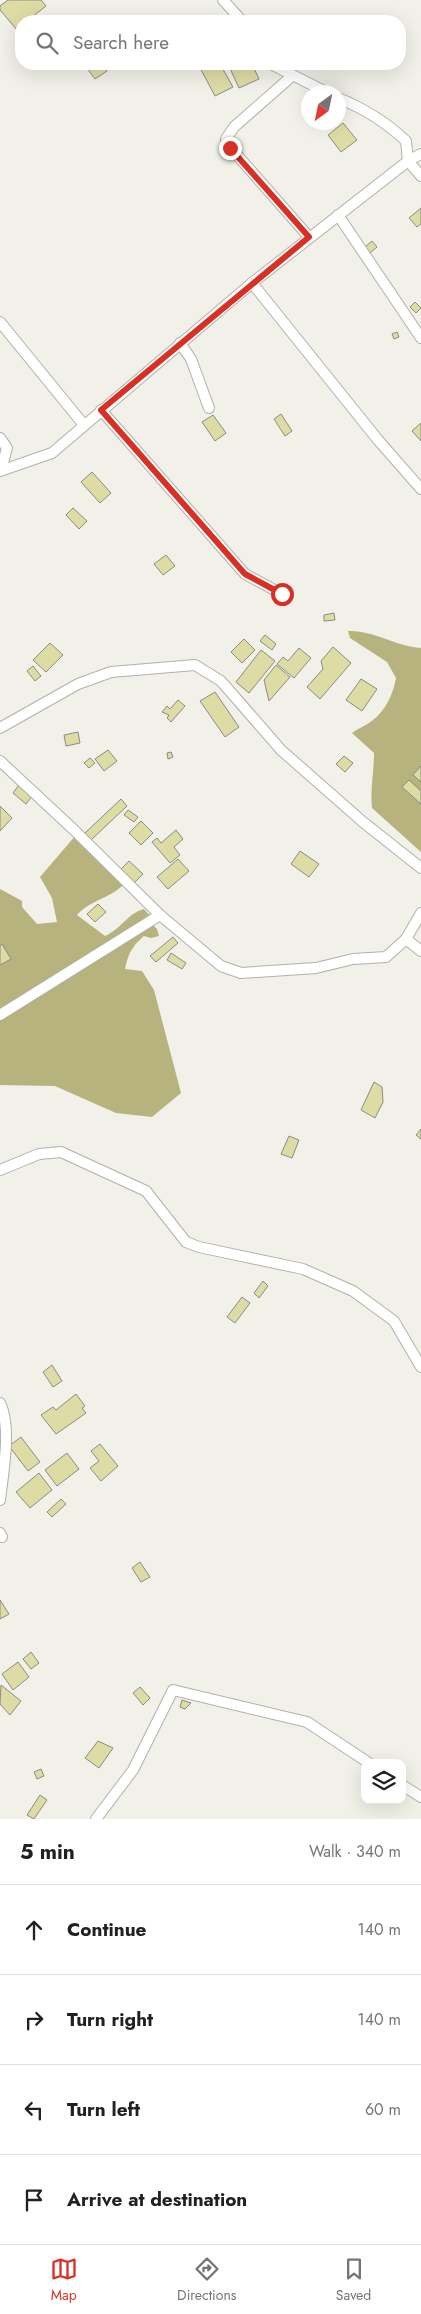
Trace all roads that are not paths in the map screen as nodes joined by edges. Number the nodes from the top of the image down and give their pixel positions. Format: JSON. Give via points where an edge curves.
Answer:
{"nodes":[{"id":1,"x":223,"y":0,"type":"edge"},
{"id":2,"x":237,"y":15,"type":"edge"},
{"id":3,"x":282,"y":70,"type":"edge"},
{"id":4,"x":292,"y":76,"type":"junction"},
{"id":5,"x":311,"y":85,"type":"edge"},
{"id":6,"x":346,"y":102,"type":"edge"},
{"id":7,"x":421,"y":154,"type":"edge"},
{"id":8,"x":408,"y":161,"type":"junction"},
{"id":9,"x":421,"y":176,"type":"edge"},
{"id":10,"x":338,"y":215,"type":"junction"},
{"id":11,"x":309,"y":237,"type":"junction"},
{"id":12,"x":252,"y":283,"type":"junction"},
{"id":13,"x":0,"y":322,"type":"edge"},
{"id":14,"x":421,"y":338,"type":"edge"},
{"id":15,"x":180,"y":343,"type":"junction"},
{"id":16,"x":209,"y":408,"type":"dead end"},
{"id":17,"x":101,"y":410,"type":"junction"},
{"id":18,"x":84,"y":425,"type":"junction"},
{"id":19,"x":0,"y":438,"type":"edge"},
{"id":20,"x":1,"y":470,"type":"edge"},
{"id":21,"x":421,"y":489,"type":"edge"},
{"id":22,"x":282,"y":594,"type":"dead end"},
{"id":23,"x":0,"y":728,"type":"edge"},
{"id":24,"x":0,"y":761,"type":"edge"},
{"id":25,"x":421,"y":868,"type":"edge"},
{"id":26,"x":421,"y":913,"type":"edge"},
{"id":27,"x":160,"y":915,"type":"junction"},
{"id":28,"x":406,"y":939,"type":"junction"},
{"id":29,"x":421,"y":951,"type":"edge"},
{"id":30,"x":0,"y":1015,"type":"edge"},
{"id":31,"x":0,"y":1170,"type":"edge"},
{"id":32,"x":421,"y":1367,"type":"edge"},
{"id":33,"x":0,"y":1403,"type":"edge"},
{"id":34,"x":0,"y":1500,"type":"edge"},
{"id":35,"x":363,"y":1759,"type":"edge"},
{"id":36,"x":406,"y":1787,"type":"edge"},
{"id":37,"x":421,"y":1796,"type":"edge"},
{"id":38,"x":96,"y":1819,"type":"edge"}],
"edges":[{"from":1,"to":2,"type":"street"},
{"from":3,"to":4,"type":"street"},
{"from":4,"to":5,"type":"street"},
{"from":4,"to":11,"type":"street","via":[[234,127],[226,138],[230,148]]},
{"from":6,"to":8,"type":"street","via":[[400,135],[406,141]]},
{"from":7,"to":8,"type":"street"},
{"from":8,"to":9,"type":"street"},
{"from":8,"to":10,"type":"street"},
{"from":10,"to":11,"type":"street"},
{"from":10,"to":14,"type":"street"},
{"from":11,"to":12,"type":"street"},
{"from":12,"to":15,"type":"street"},
{"from":12,"to":21,"type":"street","via":[[366,426]]},
{"from":13,"to":18,"type":"street"},
{"from":15,"to":16,"type":"street","via":[[191,359]]},
{"from":15,"to":17,"type":"street"},
{"from":17,"to":18,"type":"street"},
{"from":17,"to":22,"type":"street","via":[[245,574]]},
{"from":18,"to":20,"type":"street","via":[[52,453]]},
{"from":19,"to":20,"type":"street","via":[[7,448]]},
{"from":23,"to":25,"type":"street","via":[[78,684],[111,672],[195,665],[221,682],[280,750]]},
{"from":24,"to":27,"type":"street"},
{"from":26,"to":28,"type":"street"},
{"from":27,"to":28,"type":"street","via":[[221,966],[241,973],[316,968],[353,959],[386,957]]},
{"from":27,"to":30,"type":"street"},
{"from":28,"to":29,"type":"street"},
{"from":31,"to":32,"type":"street","via":[[39,1154],[61,1152],[146,1191],[186,1242],[302,1269],[353,1291],[394,1321]]},
{"from":33,"to":34,"type":"street","via":[[4,1410],[5,1434]]},
{"from":35,"to":38,"type":"street","via":[[307,1722],[174,1690],[132,1770]]},
{"from":36,"to":37,"type":"street"}]}
